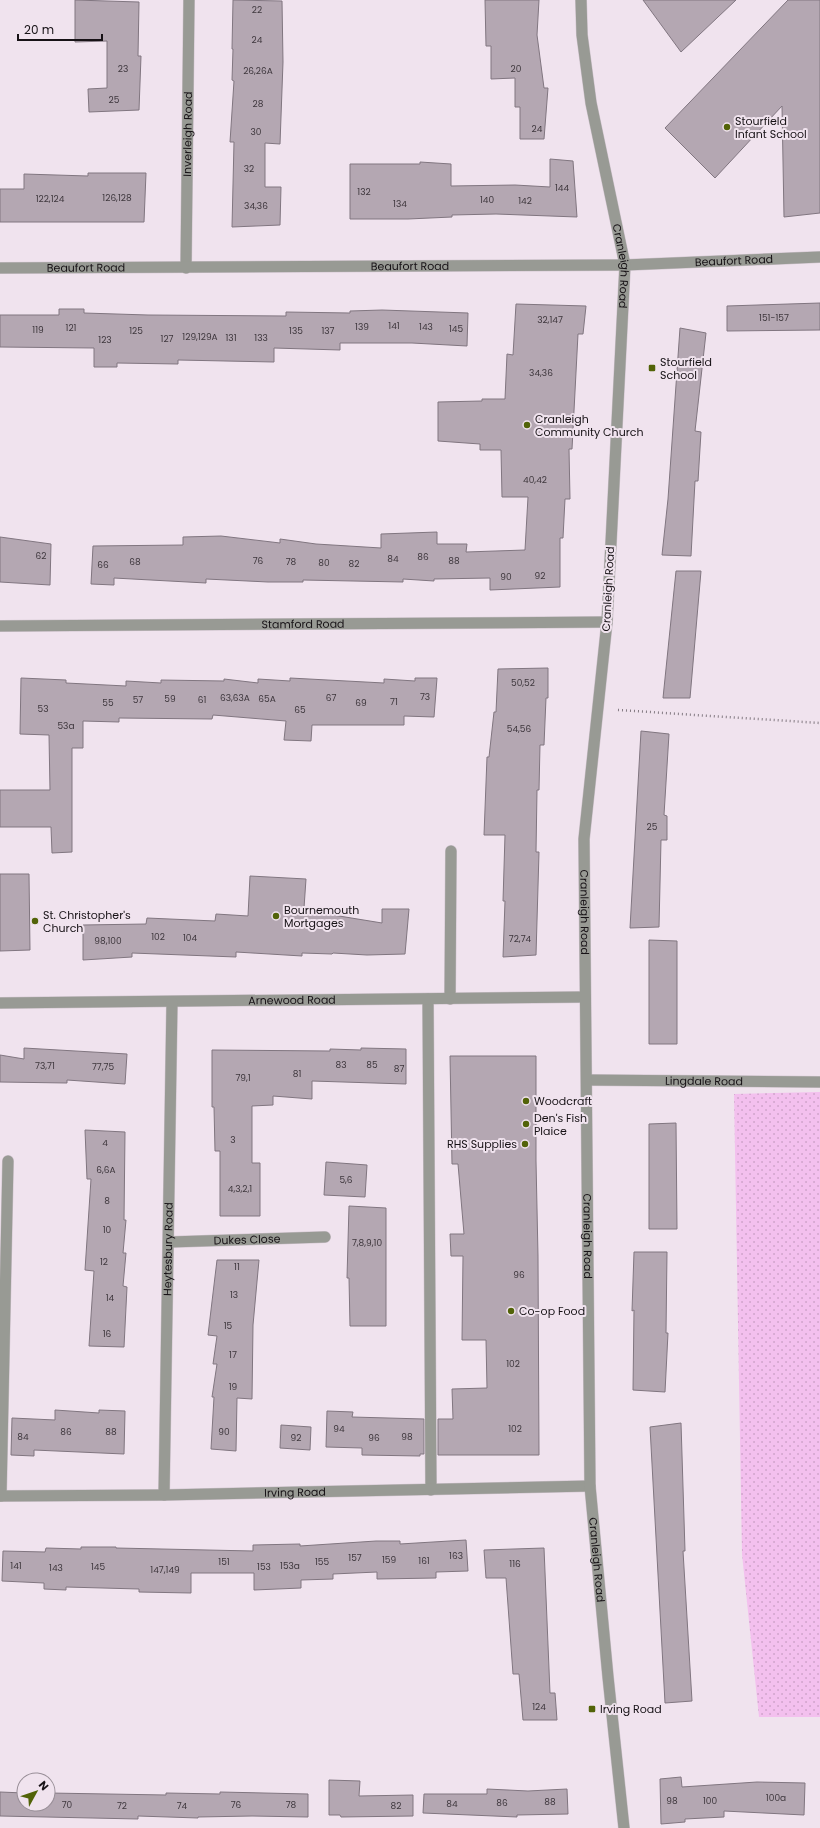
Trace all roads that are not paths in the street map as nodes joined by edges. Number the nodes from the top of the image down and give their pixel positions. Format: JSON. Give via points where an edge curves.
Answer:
{"nodes":[{"id":1,"x":189,"y":0,"type":"edge"},
{"id":2,"x":581,"y":0,"type":"edge"},
{"id":3,"x":820,"y":257,"type":"edge"},
{"id":4,"x":625,"y":265,"type":"junction"},
{"id":5,"x":0,"y":268,"type":"edge"},
{"id":6,"x":186,"y":268,"type":"junction"},
{"id":7,"x":607,"y":622,"type":"junction"},
{"id":8,"x":0,"y":626,"type":"edge"},
{"id":9,"x":451,"y":851,"type":"dead end"},
{"id":10,"x":585,"y":997,"type":"junction"},
{"id":11,"x":428,"y":999,"type":"junction"},
{"id":12,"x":450,"y":999,"type":"junction"},
{"id":13,"x":172,"y":1002,"type":"junction"},
{"id":14,"x":0,"y":1003,"type":"edge"},
{"id":15,"x":587,"y":1080,"type":"junction"},
{"id":16,"x":820,"y":1082,"type":"edge"},
{"id":17,"x":8,"y":1161,"type":"dead end"},
{"id":18,"x":325,"y":1237,"type":"dead end"},
{"id":19,"x":170,"y":1242,"type":"junction"},
{"id":20,"x":590,"y":1486,"type":"junction"},
{"id":21,"x":431,"y":1490,"type":"junction"},
{"id":22,"x":0,"y":1496,"type":"edge"},
{"id":23,"x":164,"y":1496,"type":"junction"},
{"id":24,"x":624,"y":1828,"type":"edge"}],
"edges":[{"from":1,"to":6,"type":"street","name":"Inverleigh Road"},
{"from":2,"to":4,"type":"street","name":"Cranleigh Road","via":[[582,35],[591,103]]},
{"from":3,"to":4,"type":"street","name":"Beaufort Road"},
{"from":4,"to":6,"type":"street","name":"Beaufort Road"},
{"from":4,"to":7,"type":"street","name":"Cranleigh Road"},
{"from":5,"to":6,"type":"street","name":"Beaufort Road"},
{"from":7,"to":8,"type":"street","name":"Stamford Road"},
{"from":7,"to":10,"type":"street","name":"Cranleigh Road","via":[[584,838]]},
{"from":9,"to":12,"type":"street"},
{"from":10,"to":12,"type":"street","name":"Arnewood Road"},
{"from":10,"to":15,"type":"street","name":"Cranleigh Road"},
{"from":11,"to":12,"type":"street","name":"Arnewood Road"},
{"from":11,"to":13,"type":"street","name":"Arnewood Road"},
{"from":11,"to":21,"type":"street"},
{"from":13,"to":14,"type":"street","name":"Arnewood Road"},
{"from":13,"to":19,"type":"street","name":"Heytesbury Road"},
{"from":15,"to":16,"type":"street","name":"Lingdale Road"},
{"from":15,"to":20,"type":"street","name":"Cranleigh Road"},
{"from":17,"to":22,"type":"street"},
{"from":18,"to":19,"type":"street","name":"Dukes Close"},
{"from":19,"to":23,"type":"street","name":"Heytesbury Road"},
{"from":20,"to":21,"type":"street","name":"Irving Road"},
{"from":20,"to":24,"type":"street","name":"Cranleigh Road"},
{"from":21,"to":23,"type":"street","name":"Irving Road"},
{"from":22,"to":23,"type":"street","name":"Irving Road"}]}
